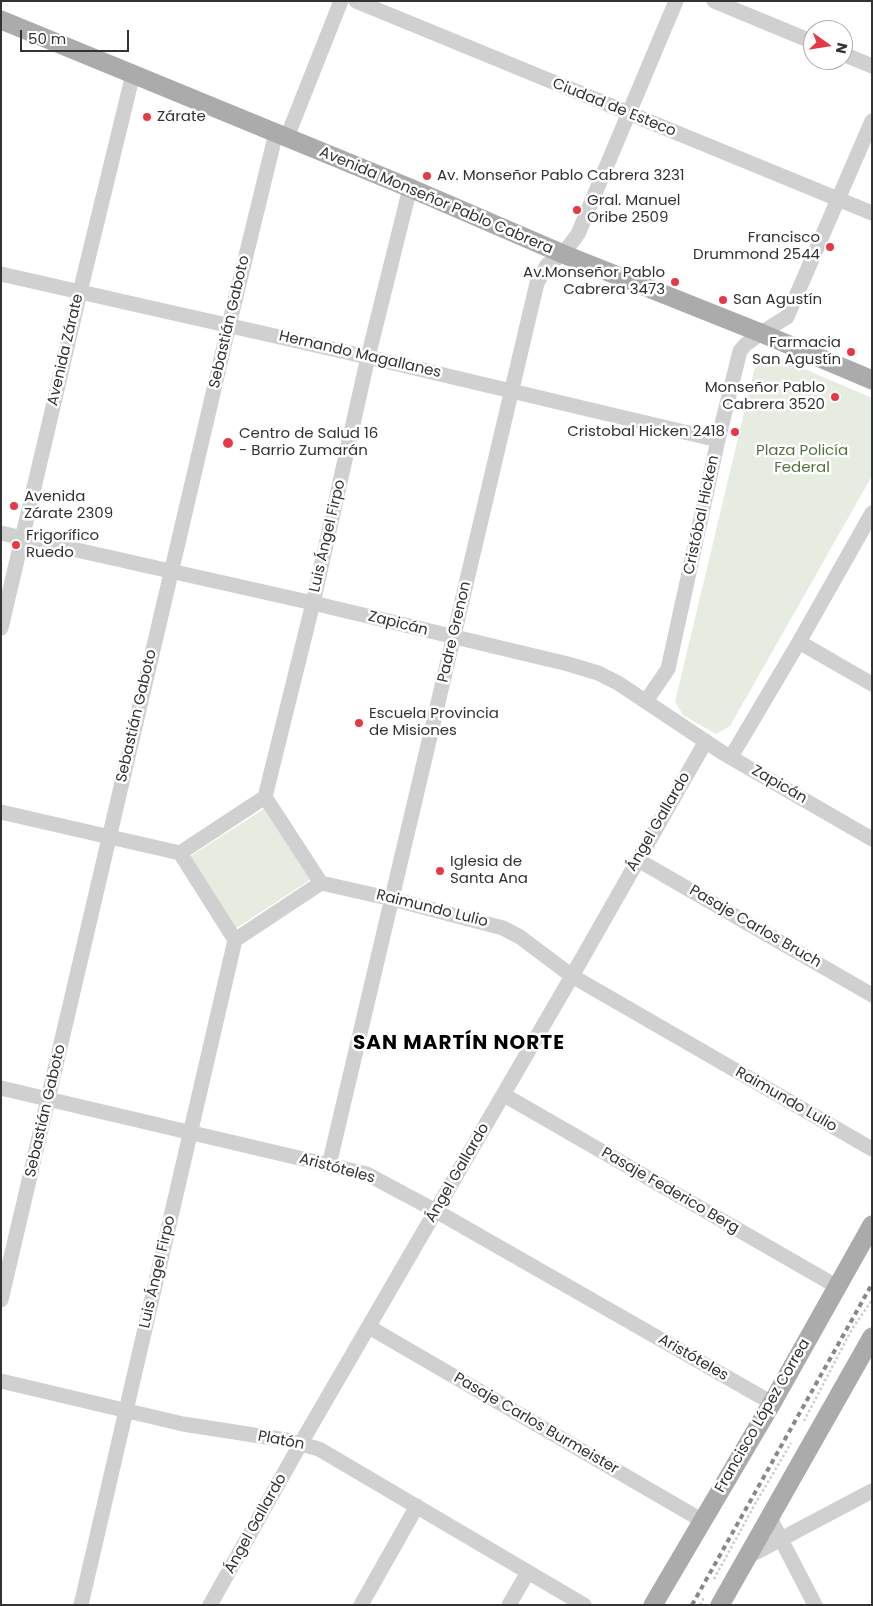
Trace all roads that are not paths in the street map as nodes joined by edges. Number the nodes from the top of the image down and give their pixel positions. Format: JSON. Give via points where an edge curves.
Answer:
{"nodes":[{"id":1,"x":341,"y":1,"type":"edge"},
{"id":2,"x":356,"y":1,"type":"edge"},
{"id":3,"x":676,"y":1,"type":"edge"},
{"id":4,"x":714,"y":1,"type":"edge"},
{"id":5,"x":1,"y":20,"type":"edge"},
{"id":6,"x":803,"y":38,"type":"edge"},
{"id":7,"x":853,"y":58,"type":"edge"},
{"id":8,"x":872,"y":66,"type":"edge"},
{"id":9,"x":133,"y":74,"type":"junction"},
{"id":10,"x":628,"y":114,"type":"junction"},
{"id":11,"x":872,"y":121,"type":"edge"},
{"id":12,"x":281,"y":135,"type":"junction"},
{"id":13,"x":410,"y":188,"type":"junction"},
{"id":14,"x":838,"y":199,"type":"junction"},
{"id":15,"x":872,"y":213,"type":"edge"},
{"id":16,"x":563,"y":254,"type":"junction"},
{"id":17,"x":1,"y":274,"type":"edge"},
{"id":18,"x":80,"y":292,"type":"junction"},
{"id":19,"x":229,"y":325,"type":"junction"},
{"id":20,"x":761,"y":333,"type":"junction"},
{"id":21,"x":368,"y":357,"type":"junction"},
{"id":22,"x":872,"y":380,"type":"edge"},
{"id":23,"x":511,"y":390,"type":"junction"},
{"id":24,"x":718,"y":440,"type":"junction"},
{"id":25,"x":872,"y":513,"type":"edge"},
{"id":26,"x":868,"y":529,"type":"edge"},
{"id":27,"x":1,"y":533,"type":"edge"},
{"id":28,"x":22,"y":538,"type":"junction"},
{"id":29,"x":171,"y":572,"type":"junction"},
{"id":30,"x":313,"y":603,"type":"junction"},
{"id":31,"x":1,"y":628,"type":"edge"},
{"id":32,"x":454,"y":638,"type":"junction"},
{"id":33,"x":799,"y":642,"type":"junction"},
{"id":34,"x":872,"y":684,"type":"edge"},
{"id":35,"x":646,"y":701,"type":"junction"},
{"id":36,"x":706,"y":741,"type":"junction"},
{"id":37,"x":731,"y":757,"type":"junction"},
{"id":38,"x":265,"y":797,"type":"junction"},
{"id":39,"x":1,"y":812,"type":"edge"},
{"id":40,"x":109,"y":836,"type":"junction"},
{"id":41,"x":872,"y":838,"type":"edge"},
{"id":42,"x":180,"y":853,"type":"junction"},
{"id":43,"x":638,"y":860,"type":"junction"},
{"id":44,"x":321,"y":883,"type":"junction"},
{"id":45,"x":392,"y":899,"type":"junction"},
{"id":46,"x":235,"y":940,"type":"junction"},
{"id":47,"x":572,"y":976,"type":"junction"},
{"id":48,"x":872,"y":995,"type":"edge"},
{"id":49,"x":1,"y":1088,"type":"edge"},
{"id":50,"x":504,"y":1095,"type":"junction"},
{"id":51,"x":48,"y":1099,"type":"junction"},
{"id":52,"x":190,"y":1133,"type":"junction"},
{"id":53,"x":872,"y":1149,"type":"edge"},
{"id":54,"x":329,"y":1165,"type":"junction"},
{"id":55,"x":436,"y":1211,"type":"junction"},
{"id":56,"x":872,"y":1226,"type":"edge"},
{"id":57,"x":836,"y":1286,"type":"junction"},
{"id":58,"x":1,"y":1300,"type":"edge"},
{"id":59,"x":370,"y":1327,"type":"junction"},
{"id":60,"x":872,"y":1337,"type":"edge"},
{"id":61,"x":1,"y":1381,"type":"edge"},
{"id":62,"x":772,"y":1403,"type":"junction"},
{"id":63,"x":126,"y":1411,"type":"junction"},
{"id":64,"x":301,"y":1443,"type":"junction"},
{"id":65,"x":872,"y":1491,"type":"edge"},
{"id":66,"x":417,"y":1506,"type":"junction"},
{"id":67,"x":770,"y":1518,"type":"junction"},
{"id":68,"x":703,"y":1521,"type":"junction"},
{"id":69,"x":780,"y":1539,"type":"junction"},
{"id":70,"x":749,"y":1556,"type":"junction"},
{"id":71,"x":528,"y":1572,"type":"junction"},
{"id":72,"x":712,"y":1601,"type":"edge"},
{"id":73,"x":81,"y":1605,"type":"edge"},
{"id":74,"x":210,"y":1605,"type":"edge"},
{"id":75,"x":361,"y":1605,"type":"edge"},
{"id":76,"x":509,"y":1605,"type":"edge"},
{"id":77,"x":584,"y":1605,"type":"edge"},
{"id":78,"x":653,"y":1605,"type":"edge"},
{"id":79,"x":815,"y":1605,"type":"edge"}],
"edges":[{"from":1,"to":12,"type":"street","name":"Sebastián Gaboto"},
{"from":2,"to":10,"type":"street","name":"Ciudad de Esteco"},
{"from":3,"to":10,"type":"street","name":"Padre Grenon"},
{"from":4,"to":6,"type":"street"},
{"from":5,"to":9,"type":"main road","name":"Avenida Monseñor Pablo Cabrera"},
{"from":7,"to":8,"type":"street"},
{"from":9,"to":12,"type":"main road","name":"Avenida Monseñor Pablo Cabrera"},
{"from":9,"to":18,"type":"street","name":"Avenida Zárate"},
{"from":10,"to":14,"type":"street","name":"Ciudad de Esteco"},
{"from":10,"to":16,"type":"street","name":"Padre Grenon","via":[[578,234]]},
{"from":11,"to":14,"type":"street","name":"Cristóbal Hicken"},
{"from":12,"to":13,"type":"main road","name":"Avenida Monseñor Pablo Cabrera"},
{"from":12,"to":19,"type":"street","name":"Sebastián Gaboto"},
{"from":13,"to":16,"type":"main road","name":"Avenida Monseñor Pablo Cabrera"},
{"from":13,"to":21,"type":"street","name":"Luis Ángel Firpo"},
{"from":14,"to":15,"type":"street","name":"Ciudad de Esteco"},
{"from":14,"to":20,"type":"street","name":"Cristóbal Hicken","via":[[787,317]]},
{"from":16,"to":20,"type":"main road","name":"Avenida Monseñor Pablo Cabrera"},
{"from":16,"to":23,"type":"street","name":"Padre Grenon","via":[[547,265],[537,283]]},
{"from":17,"to":18,"type":"street","name":"Hernando Magallanes"},
{"from":18,"to":19,"type":"street","name":"Hernando Magallanes"},
{"from":18,"to":28,"type":"street","name":"Avenida Zárate"},
{"from":19,"to":21,"type":"street","name":"Hernando Magallanes"},
{"from":19,"to":29,"type":"street","name":"Sebastián Gaboto"},
{"from":20,"to":22,"type":"main road","name":"Avenida Monseñor Pablo Cabrera"},
{"from":20,"to":24,"type":"street","name":"Cristóbal Hicken","via":[[740,351]]},
{"from":21,"to":23,"type":"street","name":"Hernando Magallanes"},
{"from":21,"to":30,"type":"street","name":"Luis Ángel Firpo"},
{"from":23,"to":24,"type":"street","name":"Hernando Magallanes"},
{"from":23,"to":32,"type":"street","name":"Padre Grenon"},
{"from":24,"to":35,"type":"street","name":"Cristóbal Hicken","via":[[668,669]]},
{"from":25,"to":26,"type":"street"},
{"from":26,"to":33,"type":"street"},
{"from":27,"to":28,"type":"street","name":"Zapicán"},
{"from":28,"to":29,"type":"street","name":"Zapicán"},
{"from":28,"to":31,"type":"street","name":"Avenida Zárate"},
{"from":29,"to":30,"type":"street","name":"Zapicán"},
{"from":29,"to":40,"type":"street","name":"Sebastián Gaboto"},
{"from":30,"to":32,"type":"street","name":"Zapicán"},
{"from":30,"to":38,"type":"street","name":"Luis Ángel Firpo"},
{"from":32,"to":35,"type":"street","name":"Zapicán","via":[[598,673]]},
{"from":32,"to":45,"type":"street","name":"Padre Grenon"},
{"from":33,"to":34,"type":"street"},
{"from":33,"to":37,"type":"street"},
{"from":35,"to":36,"type":"street","name":"Zapicán"},
{"from":36,"to":37,"type":"street","name":"Zapicán"},
{"from":36,"to":43,"type":"street","name":"Ángel Gallardo"},
{"from":37,"to":41,"type":"street","name":"Zapicán"},
{"from":38,"to":42,"type":"street"},
{"from":38,"to":44,"type":"street"},
{"from":39,"to":40,"type":"street"},
{"from":40,"to":42,"type":"street"},
{"from":40,"to":51,"type":"street","name":"Sebastián Gaboto"},
{"from":42,"to":46,"type":"street"},
{"from":43,"to":47,"type":"street","name":"Ángel Gallardo"},
{"from":43,"to":48,"type":"street","name":"Pasaje Carlos Bruch"},
{"from":44,"to":45,"type":"street","name":"Raimundo Lulio"},
{"from":44,"to":46,"type":"street"},
{"from":45,"to":47,"type":"street","name":"Raimundo Lulio","via":[[504,928],[520,936]]},
{"from":45,"to":54,"type":"street","name":"Padre Grenon"},
{"from":46,"to":52,"type":"street","name":"Luis Ángel Firpo"},
{"from":47,"to":50,"type":"street","name":"Ángel Gallardo"},
{"from":47,"to":53,"type":"street","name":"Raimundo Lulio"},
{"from":49,"to":51,"type":"street","name":"Aristóteles"},
{"from":50,"to":55,"type":"street","name":"Ángel Gallardo"},
{"from":50,"to":57,"type":"street","name":"Pasaje Federico Berg"},
{"from":51,"to":52,"type":"street","name":"Aristóteles"},
{"from":51,"to":58,"type":"street","name":"Sebastián Gaboto"},
{"from":52,"to":54,"type":"street","name":"Aristóteles"},
{"from":52,"to":63,"type":"street","name":"Luis Ángel Firpo"},
{"from":54,"to":55,"type":"street","name":"Aristóteles","via":[[367,1174]]},
{"from":55,"to":59,"type":"street","name":"Ángel Gallardo"},
{"from":55,"to":62,"type":"street","name":"Aristóteles"},
{"from":56,"to":57,"type":"main road","name":"Francisco López Correa"},
{"from":57,"to":62,"type":"main road","name":"Francisco López Correa"},
{"from":59,"to":64,"type":"street","name":"Ángel Gallardo"},
{"from":59,"to":68,"type":"street","name":"Pasaje Carlos Burmeister"},
{"from":60,"to":67,"type":"main road"},
{"from":61,"to":63,"type":"street","name":"Platón"},
{"from":62,"to":68,"type":"main road","name":"Francisco López Correa"},
{"from":63,"to":64,"type":"street","name":"Platón","via":[[193,1426]]},
{"from":63,"to":73,"type":"street","name":"Luis Ángel Firpo"},
{"from":64,"to":66,"type":"street","name":"Platón","via":[[319,1449]]},
{"from":64,"to":74,"type":"street","name":"Ángel Gallardo"},
{"from":65,"to":69,"type":"street"},
{"from":66,"to":71,"type":"street","name":"Platón"},
{"from":66,"to":75,"type":"street"},
{"from":67,"to":69,"type":"street"},
{"from":67,"to":70,"type":"main road"},
{"from":68,"to":78,"type":"main road","name":"Francisco López Correa"},
{"from":69,"to":70,"type":"street"},
{"from":69,"to":79,"type":"street"},
{"from":70,"to":72,"type":"main road"},
{"from":71,"to":76,"type":"street"},
{"from":71,"to":77,"type":"street","name":"Platón"}]}
